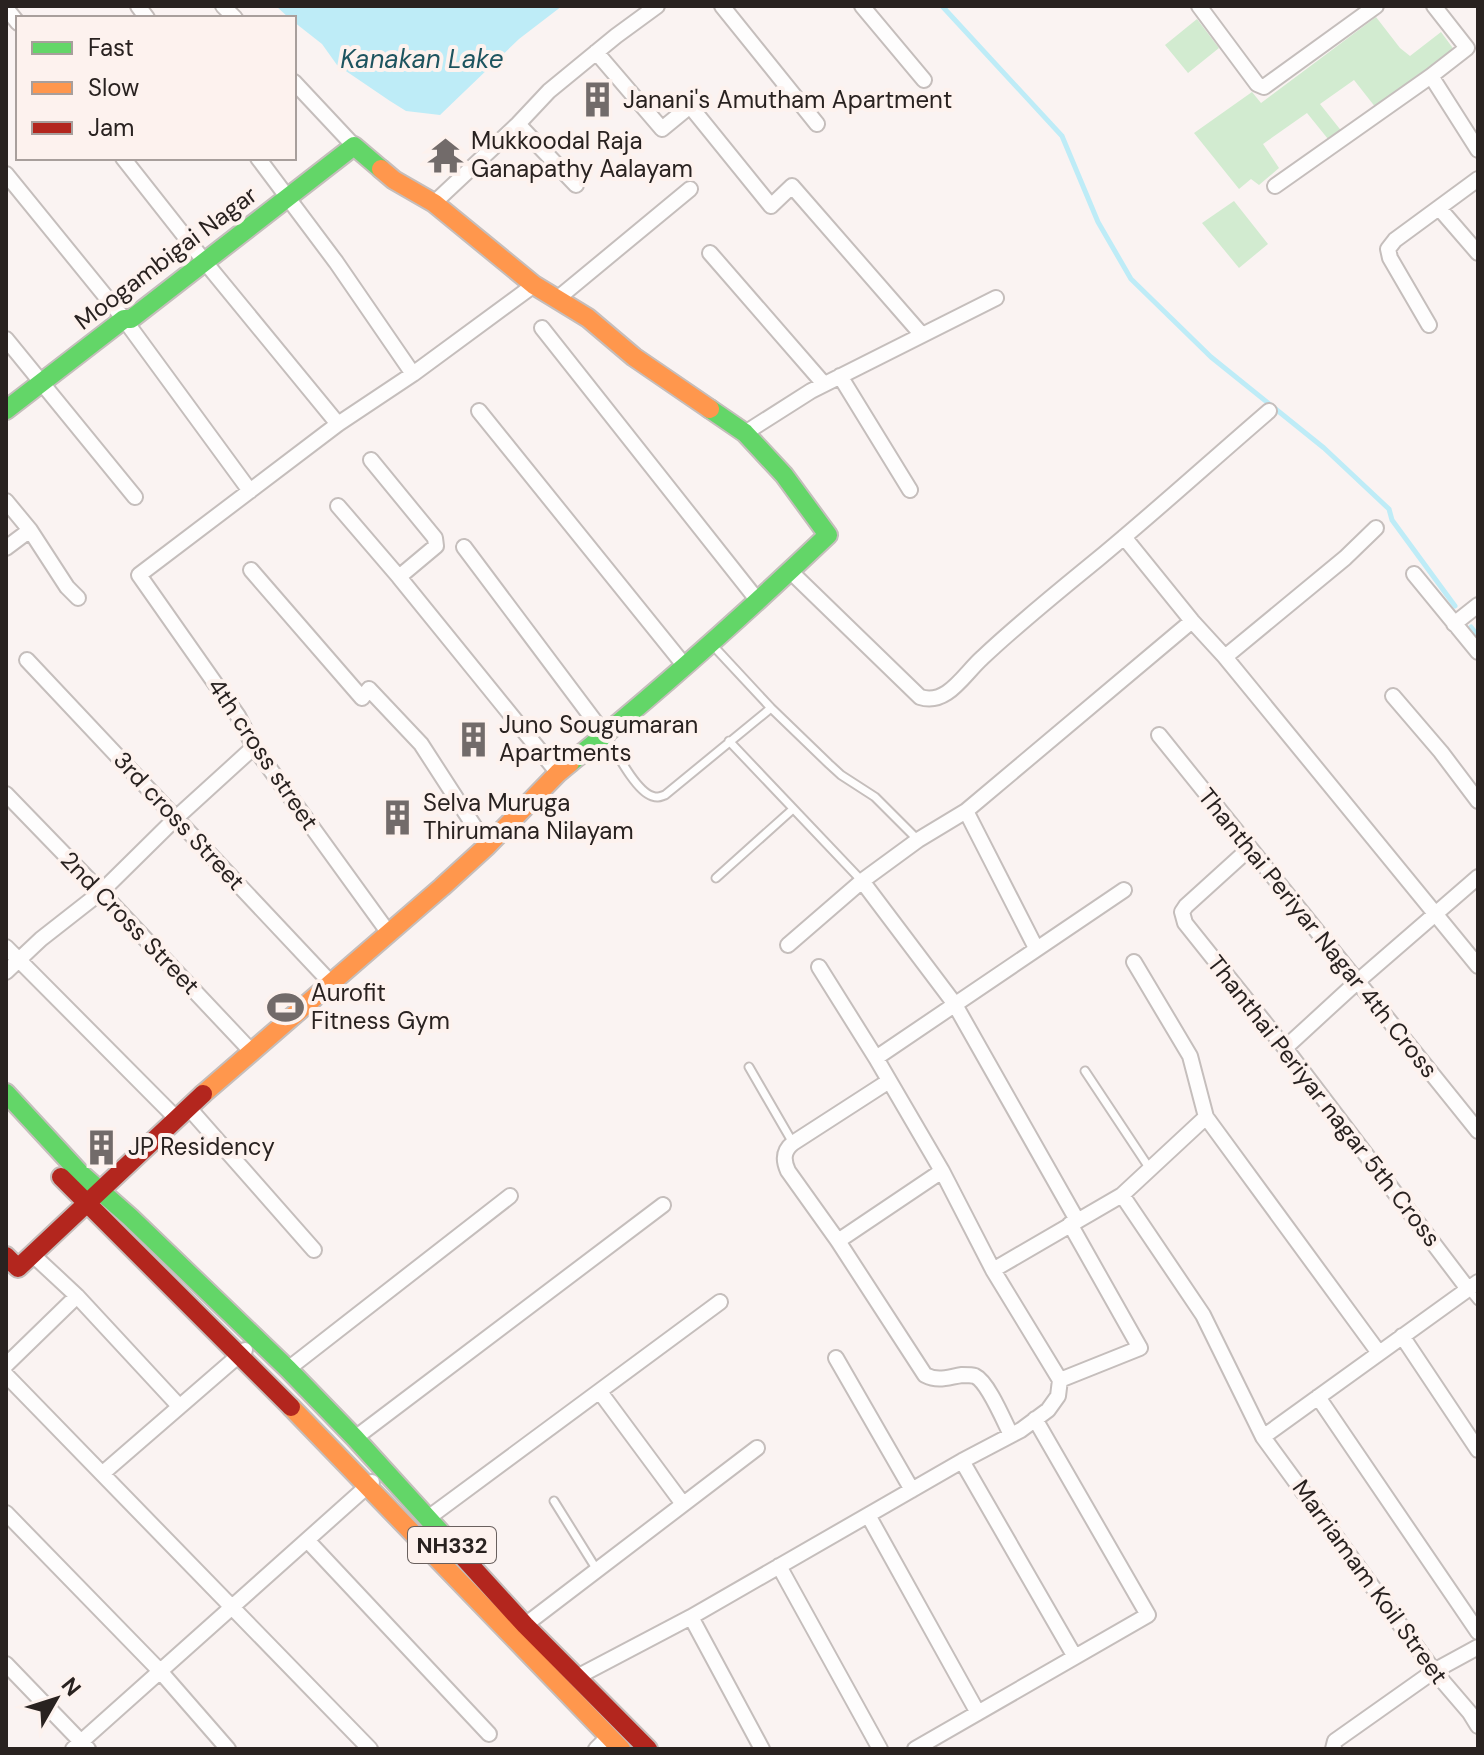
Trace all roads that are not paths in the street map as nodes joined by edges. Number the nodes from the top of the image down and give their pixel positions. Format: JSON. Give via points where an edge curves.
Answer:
{"nodes":[{"id":1,"x":657,"y":6,"type":"edge"},
{"id":2,"x":722,"y":6,"type":"edge"},
{"id":3,"x":862,"y":6,"type":"edge"},
{"id":4,"x":1376,"y":6,"type":"edge"},
{"id":5,"x":1434,"y":6,"type":"edge"},
{"id":6,"x":1202,"y":7,"type":"edge"},
{"id":7,"x":1472,"y":45,"type":"edge"},
{"id":8,"x":596,"y":52,"type":"junction"},
{"id":9,"x":1431,"y":76,"type":"junction"},
{"id":10,"x":924,"y":80,"type":"dead end"},
{"id":11,"x":296,"y":84,"type":"edge"},
{"id":12,"x":518,"y":124,"type":"junction"},
{"id":13,"x":817,"y":124,"type":"dead end"},
{"id":14,"x":354,"y":146,"type":"junction"},
{"id":15,"x":1478,"y":150,"type":"edge"},
{"id":16,"x":125,"y":160,"type":"edge"},
{"id":17,"x":260,"y":160,"type":"edge"},
{"id":18,"x":6,"y":174,"type":"edge"},
{"id":19,"x":1478,"y":179,"type":"edge"},
{"id":20,"x":576,"y":185,"type":"dead end"},
{"id":21,"x":1275,"y":186,"type":"dead end"},
{"id":22,"x":690,"y":189,"type":"dead end"},
{"id":23,"x":288,"y":197,"type":"junction"},
{"id":24,"x":434,"y":203,"type":"junction"},
{"id":25,"x":1439,"y":208,"type":"junction"},
{"id":26,"x":710,"y":253,"type":"dead end"},
{"id":27,"x":1478,"y":253,"type":"edge"},
{"id":28,"x":205,"y":262,"type":"junction"},
{"id":29,"x":534,"y":285,"type":"junction"},
{"id":30,"x":996,"y":298,"type":"dead end"},
{"id":31,"x":557,"y":299,"type":"junction"},
{"id":32,"x":124,"y":319,"type":"junction"},
{"id":33,"x":1429,"y":325,"type":"dead end"},
{"id":34,"x":542,"y":328,"type":"dead end"},
{"id":35,"x":922,"y":335,"type":"junction"},
{"id":36,"x":6,"y":339,"type":"edge"},
{"id":37,"x":413,"y":374,"type":"junction"},
{"id":38,"x":840,"y":376,"type":"junction"},
{"id":39,"x":41,"y":381,"type":"junction"},
{"id":40,"x":824,"y":384,"type":"junction"},
{"id":41,"x":6,"y":410,"type":"edge"},
{"id":42,"x":479,"y":411,"type":"dead end"},
{"id":43,"x":1269,"y":411,"type":"dead end"},
{"id":44,"x":338,"y":424,"type":"junction"},
{"id":45,"x":745,"y":433,"type":"junction"},
{"id":46,"x":371,"y":460,"type":"dead end"},
{"id":47,"x":910,"y":490,"type":"dead end"},
{"id":48,"x":250,"y":491,"type":"junction"},
{"id":49,"x":135,"y":497,"type":"dead end"},
{"id":50,"x":6,"y":501,"type":"edge"},
{"id":51,"x":338,"y":506,"type":"dead end"},
{"id":52,"x":1376,"y":528,"type":"dead end"},
{"id":53,"x":30,"y":530,"type":"junction"},
{"id":54,"x":1124,"y":537,"type":"junction"},
{"id":55,"x":464,"y":547,"type":"dead end"},
{"id":56,"x":6,"y":548,"type":"edge"},
{"id":57,"x":251,"y":570,"type":"dead end"},
{"id":58,"x":790,"y":571,"type":"junction"},
{"id":59,"x":1414,"y":574,"type":"dead end"},
{"id":60,"x":399,"y":577,"type":"junction"},
{"id":61,"x":78,"y":598,"type":"dead end"},
{"id":62,"x":758,"y":601,"type":"junction"},
{"id":63,"x":1478,"y":605,"type":"edge"},
{"id":64,"x":1192,"y":621,"type":"junction"},
{"id":65,"x":1454,"y":624,"type":"junction"},
{"id":66,"x":718,"y":651,"type":"dead end"},
{"id":67,"x":1478,"y":652,"type":"edge"},
{"id":68,"x":1225,"y":657,"type":"junction"},
{"id":69,"x":27,"y":660,"type":"dead end"},
{"id":70,"x":684,"y":665,"type":"junction"},
{"id":71,"x":1393,"y":696,"type":"dead end"},
{"id":72,"x":771,"y":708,"type":"junction"},
{"id":73,"x":605,"y":735,"type":"junction"},
{"id":74,"x":1159,"y":735,"type":"dead end"},
{"id":75,"x":729,"y":741,"type":"junction"},
{"id":76,"x":254,"y":747,"type":"junction"},
{"id":77,"x":558,"y":773,"type":"junction"},
{"id":78,"x":6,"y":794,"type":"edge"},
{"id":79,"x":1478,"y":801,"type":"edge"},
{"id":80,"x":793,"y":809,"type":"junction"},
{"id":81,"x":966,"y":811,"type":"junction"},
{"id":82,"x":176,"y":818,"type":"junction"},
{"id":83,"x":918,"y":840,"type":"junction"},
{"id":84,"x":487,"y":846,"type":"junction"},
{"id":85,"x":1250,"y":848,"type":"junction"},
{"id":86,"x":1478,"y":877,"type":"edge"},
{"id":87,"x":716,"y":878,"type":"dead end"},
{"id":88,"x":862,"y":881,"type":"junction"},
{"id":89,"x":1124,"y":890,"type":"dead end"},
{"id":90,"x":101,"y":892,"type":"junction"},
{"id":91,"x":1434,"y":914,"type":"junction"},
{"id":92,"x":388,"y":932,"type":"junction"},
{"id":93,"x":788,"y":945,"type":"dead end"},
{"id":94,"x":6,"y":947,"type":"edge"},
{"id":95,"x":1036,"y":948,"type":"junction"},
{"id":96,"x":19,"y":960,"type":"junction"},
{"id":97,"x":1134,"y":962,"type":"dead end"},
{"id":98,"x":1478,"y":966,"type":"edge"},
{"id":99,"x":819,"y":967,"type":"dead end"},
{"id":100,"x":6,"y":972,"type":"edge"},
{"id":101,"x":1358,"y":981,"type":"junction"},
{"id":102,"x":331,"y":983,"type":"junction"},
{"id":103,"x":954,"y":1003,"type":"junction"},
{"id":104,"x":1285,"y":1048,"type":"junction"},
{"id":105,"x":252,"y":1052,"type":"junction"},
{"id":106,"x":876,"y":1058,"type":"junction"},
{"id":107,"x":749,"y":1067,"type":"dead end"},
{"id":108,"x":1085,"y":1071,"type":"dead end"},
{"id":109,"x":889,"y":1081,"type":"junction"},
{"id":110,"x":6,"y":1093,"type":"edge"},
{"id":111,"x":182,"y":1113,"type":"junction"},
{"id":112,"x":1206,"y":1117,"type":"junction"},
{"id":113,"x":6,"y":1119,"type":"edge"},
{"id":114,"x":1478,"y":1131,"type":"edge"},
{"id":115,"x":793,"y":1143,"type":"junction"},
{"id":116,"x":1150,"y":1169,"type":"junction"},
{"id":117,"x":942,"y":1171,"type":"junction"},
{"id":118,"x":1122,"y":1195,"type":"junction"},
{"id":119,"x":510,"y":1196,"type":"dead end"},
{"id":120,"x":94,"y":1197,"type":"junction"},
{"id":121,"x":663,"y":1205,"type":"dead end"},
{"id":122,"x":1074,"y":1222,"type":"junction"},
{"id":123,"x":838,"y":1241,"type":"junction"},
{"id":124,"x":314,"y":1250,"type":"dead end"},
{"id":125,"x":33,"y":1255,"type":"junction"},
{"id":126,"x":6,"y":1256,"type":"edge"},
{"id":127,"x":993,"y":1270,"type":"junction"},
{"id":128,"x":1475,"y":1291,"type":"edge"},
{"id":129,"x":77,"y":1296,"type":"junction"},
{"id":130,"x":720,"y":1302,"type":"dead end"},
{"id":131,"x":1402,"y":1336,"type":"junction"},
{"id":132,"x":258,"y":1339,"type":"junction"},
{"id":133,"x":1379,"y":1353,"type":"junction"},
{"id":134,"x":240,"y":1354,"type":"junction"},
{"id":135,"x":836,"y":1358,"type":"dead end"},
{"id":136,"x":6,"y":1365,"type":"edge"},
{"id":137,"x":288,"y":1369,"type":"junction"},
{"id":138,"x":6,"y":1375,"type":"edge"},
{"id":139,"x":1060,"y":1380,"type":"junction"},
{"id":140,"x":600,"y":1392,"type":"junction"},
{"id":141,"x":1318,"y":1397,"type":"junction"},
{"id":142,"x":179,"y":1406,"type":"junction"},
{"id":143,"x":1035,"y":1419,"type":"junction"},
{"id":144,"x":1011,"y":1435,"type":"junction"},
{"id":145,"x":1263,"y":1437,"type":"junction"},
{"id":146,"x":355,"y":1438,"type":"junction"},
{"id":147,"x":757,"y":1448,"type":"dead end"},
{"id":148,"x":1478,"y":1450,"type":"edge"},
{"id":149,"x":962,"y":1461,"type":"junction"},
{"id":150,"x":384,"y":1471,"type":"junction"},
{"id":151,"x":103,"y":1473,"type":"junction"},
{"id":152,"x":367,"y":1486,"type":"junction"},
{"id":153,"x":912,"y":1490,"type":"junction"},
{"id":154,"x":554,"y":1501,"type":"dead end"},
{"id":155,"x":683,"y":1504,"type":"junction"},
{"id":156,"x":6,"y":1513,"type":"edge"},
{"id":157,"x":868,"y":1515,"type":"junction"},
{"id":158,"x":428,"y":1518,"type":"junction"},
{"id":159,"x":307,"y":1540,"type":"junction"},
{"id":160,"x":779,"y":1566,"type":"junction"},
{"id":161,"x":597,"y":1570,"type":"junction"},
{"id":162,"x":232,"y":1606,"type":"junction"},
{"id":163,"x":691,"y":1617,"type":"junction"},
{"id":164,"x":525,"y":1625,"type":"junction"},
{"id":165,"x":1478,"y":1632,"type":"edge"},
{"id":166,"x":1478,"y":1647,"type":"edge"},
{"id":167,"x":1075,"y":1657,"type":"junction"},
{"id":168,"x":6,"y":1664,"type":"edge"},
{"id":169,"x":160,"y":1671,"type":"junction"},
{"id":170,"x":1434,"y":1671,"type":"junction"},
{"id":171,"x":577,"y":1677,"type":"junction"},
{"id":172,"x":978,"y":1713,"type":"junction"},
{"id":173,"x":1478,"y":1726,"type":"edge"},
{"id":174,"x":489,"y":1734,"type":"dead end"},
{"id":175,"x":608,"y":1745,"type":"edge"},
{"id":176,"x":80,"y":1746,"type":"edge"},
{"id":177,"x":228,"y":1749,"type":"edge"},
{"id":178,"x":370,"y":1749,"type":"edge"},
{"id":179,"x":648,"y":1749,"type":"edge"},
{"id":180,"x":762,"y":1749,"type":"edge"},
{"id":181,"x":880,"y":1749,"type":"edge"},
{"id":182,"x":915,"y":1749,"type":"edge"},
{"id":183,"x":1333,"y":1749,"type":"edge"}],
"edges":[{"from":1,"to":8,"type":"street"},
{"from":2,"to":13,"type":"street"},
{"from":3,"to":10,"type":"street"},
{"from":4,"to":6,"type":"street","via":[[1264,87]]},
{"from":5,"to":7,"type":"street"},
{"from":7,"to":9,"type":"street"},
{"from":8,"to":12,"type":"street"},
{"from":8,"to":35,"type":"street","via":[[662,129],[690,106],[771,206],[792,186]]},
{"from":9,"to":15,"type":"street"},
{"from":9,"to":21,"type":"street"},
{"from":11,"to":14,"type":"street"},
{"from":12,"to":20,"type":"street"},
{"from":12,"to":24,"type":"street"},
{"from":14,"to":23,"type":"main road","name":"Moogambigai Nagar"},
{"from":14,"to":24,"type":"main road","via":[[394,180]]},
{"from":16,"to":28,"type":"street"},
{"from":17,"to":23,"type":"street"},
{"from":18,"to":32,"type":"street"},
{"from":19,"to":25,"type":"street"},
{"from":22,"to":31,"type":"street"},
{"from":23,"to":28,"type":"main road","name":"Moogambigai Nagar"},
{"from":23,"to":37,"type":"street"},
{"from":24,"to":29,"type":"main road"},
{"from":25,"to":27,"type":"street"},
{"from":25,"to":33,"type":"street","via":[[1388,249]]},
{"from":26,"to":40,"type":"street"},
{"from":28,"to":32,"type":"main road","name":"Moogambigai Nagar","via":[[131,319]]},
{"from":28,"to":44,"type":"street"},
{"from":29,"to":31,"type":"main road"},
{"from":29,"to":37,"type":"street"},
{"from":30,"to":35,"type":"street"},
{"from":31,"to":45,"type":"main road"},
{"from":32,"to":39,"type":"main road","name":"Moogambigai Nagar"},
{"from":32,"to":48,"type":"street"},
{"from":34,"to":62,"type":"street"},
{"from":35,"to":38,"type":"street"},
{"from":36,"to":39,"type":"street"},
{"from":37,"to":44,"type":"street"},
{"from":38,"to":40,"type":"street"},
{"from":38,"to":47,"type":"street"},
{"from":39,"to":41,"type":"main road","name":"Moogambigai Nagar"},
{"from":39,"to":49,"type":"street"},
{"from":40,"to":45,"type":"street"},
{"from":42,"to":70,"type":"street"},
{"from":43,"to":54,"type":"street"},
{"from":44,"to":48,"type":"street"},
{"from":45,"to":58,"type":"main road","via":[[828,535]]},
{"from":46,"to":60,"type":"street","via":[[435,538],[436,546]]},
{"from":48,"to":76,"type":"street","name":"4th cross street","via":[[139,575]]},
{"from":50,"to":53,"type":"street"},
{"from":51,"to":60,"type":"street"},
{"from":52,"to":68,"type":"street"},
{"from":53,"to":56,"type":"street"},
{"from":53,"to":61,"type":"street"},
{"from":54,"to":58,"type":"street","via":[[1026,618],[949,692],[929,700]]},
{"from":54,"to":64,"type":"street"},
{"from":55,"to":73,"type":"street"},
{"from":57,"to":84,"type":"street","via":[[362,698],[369,689],[421,744]]},
{"from":58,"to":62,"type":"main road"},
{"from":59,"to":65,"type":"street"},
{"from":60,"to":77,"type":"street"},
{"from":62,"to":70,"type":"main road"},
{"from":63,"to":65,"type":"street"},
{"from":64,"to":68,"type":"street"},
{"from":64,"to":81,"type":"street"},
{"from":65,"to":67,"type":"street"},
{"from":66,"to":72,"type":"lane"},
{"from":68,"to":91,"type":"street"},
{"from":69,"to":82,"type":"street","name":"3rd cross Street"},
{"from":70,"to":73,"type":"main road"},
{"from":71,"to":79,"type":"street"},
{"from":72,"to":75,"type":"lane"},
{"from":72,"to":83,"type":"lane"},
{"from":73,"to":75,"type":"lane","via":[[639,787],[657,798]]},
{"from":73,"to":77,"type":"main road"},
{"from":74,"to":85,"type":"street","name":"Thanthai Periyar Nagar 4th Cross"},
{"from":75,"to":80,"type":"lane"},
{"from":76,"to":82,"type":"street"},
{"from":76,"to":92,"type":"street","name":"4th cross street"},
{"from":77,"to":84,"type":"main road"},
{"from":78,"to":90,"type":"street","name":"2nd Cross Street"},
{"from":80,"to":87,"type":"lane"},
{"from":80,"to":88,"type":"lane"},
{"from":81,"to":83,"type":"street"},
{"from":81,"to":95,"type":"street"},
{"from":82,"to":90,"type":"street"},
{"from":82,"to":102,"type":"street","name":"3rd cross Street"},
{"from":83,"to":88,"type":"street"},
{"from":84,"to":92,"type":"main road"},
{"from":85,"to":101,"type":"street","name":"Thanthai Periyar Nagar 4th Cross"},
{"from":85,"to":104,"type":"street","name":"Thanthai Periyar nagar 5th Cross","via":[[1182,912],[1185,923]]},
{"from":86,"to":91,"type":"street"},
{"from":88,"to":93,"type":"street"},
{"from":88,"to":103,"type":"street"},
{"from":89,"to":95,"type":"street"},
{"from":90,"to":96,"type":"street"},
{"from":90,"to":105,"type":"street","name":"2nd Cross Street"},
{"from":91,"to":98,"type":"street"},
{"from":91,"to":101,"type":"street"},
{"from":92,"to":102,"type":"main road"},
{"from":94,"to":96,"type":"street"},
{"from":95,"to":103,"type":"street"},
{"from":96,"to":100,"type":"street"},
{"from":96,"to":111,"type":"street"},
{"from":97,"to":112,"type":"street","via":[[1190,1056]]},
{"from":99,"to":106,"type":"street"},
{"from":101,"to":104,"type":"street"},
{"from":101,"to":114,"type":"street","name":"Thanthai Periyar Nagar 4th Cross"},
{"from":102,"to":105,"type":"main road"},
{"from":103,"to":106,"type":"street"},
{"from":103,"to":122,"type":"street"},
{"from":104,"to":128,"type":"street","name":"Thanthai Periyar nagar 5th Cross"},
{"from":105,"to":111,"type":"main road"},
{"from":106,"to":109,"type":"street"},
{"from":107,"to":115,"type":"lane"},
{"from":108,"to":116,"type":"lane"},
{"from":109,"to":115,"type":"street"},
{"from":109,"to":117,"type":"street"},
{"from":110,"to":120,"type":"main road","via":[[80,1173]]},
{"from":111,"to":120,"type":"main road"},
{"from":111,"to":124,"type":"street"},
{"from":112,"to":116,"type":"street"},
{"from":112,"to":133,"type":"street"},
{"from":113,"to":120,"type":"main road"},
{"from":115,"to":123,"type":"street","via":[[785,1155],[788,1171]]},
{"from":116,"to":118,"type":"street"},
{"from":117,"to":123,"type":"street"},
{"from":117,"to":127,"type":"street"},
{"from":118,"to":122,"type":"street"},
{"from":118,"to":145,"type":"street","name":"Marriamam Koil Street","via":[[1203,1315]]},
{"from":119,"to":137,"type":"street"},
{"from":120,"to":125,"type":"main road"},
{"from":120,"to":132,"type":"main road","via":[[130,1217]]},
{"from":120,"to":134,"type":"main road","via":[[104,1221]]},
{"from":121,"to":146,"type":"street"},
{"from":122,"to":127,"type":"street"},
{"from":122,"to":139,"type":"street","via":[[1140,1348]]},
{"from":123,"to":144,"type":"street","via":[[925,1375],[934,1380],[974,1376],[983,1382]]},
{"from":125,"to":126,"type":"main road","via":[[18,1268]]},
{"from":125,"to":129,"type":"street"},
{"from":127,"to":139,"type":"street"},
{"from":128,"to":131,"type":"street"},
{"from":129,"to":136,"type":"street"},
{"from":129,"to":142,"type":"street"},
{"from":130,"to":140,"type":"street"},
{"from":131,"to":133,"type":"street"},
{"from":131,"to":148,"type":"street"},
{"from":132,"to":134,"type":"street"},
{"from":132,"to":137,"type":"main road","number":"NH332"},
{"from":133,"to":141,"type":"street"},
{"from":134,"to":142,"type":"street"},
{"from":134,"to":152,"type":"main road"},
{"from":135,"to":153,"type":"street"},
{"from":137,"to":146,"type":"main road","number":"NH332"},
{"from":138,"to":151,"type":"street"},
{"from":139,"to":143,"type":"street","via":[[1058,1396]]},
{"from":140,"to":155,"type":"street"},
{"from":140,"to":158,"type":"street"},
{"from":141,"to":145,"type":"street"},
{"from":141,"to":165,"type":"street"},
{"from":142,"to":151,"type":"street"},
{"from":143,"to":144,"type":"street"},
{"from":143,"to":167,"type":"street","via":[[1148,1615]]},
{"from":144,"to":149,"type":"street"},
{"from":145,"to":170,"type":"street","name":"Marriamam Koil Street"},
{"from":146,"to":150,"type":"main road","number":"NH332"},
{"from":147,"to":155,"type":"street"},
{"from":149,"to":153,"type":"street"},
{"from":149,"to":167,"type":"street"},
{"from":150,"to":152,"type":"street"},
{"from":150,"to":158,"type":"main road","number":"NH332"},
{"from":151,"to":162,"type":"street"},
{"from":152,"to":159,"type":"street"},
{"from":152,"to":175,"type":"main road"},
{"from":153,"to":157,"type":"street"},
{"from":154,"to":161,"type":"lane"},
{"from":155,"to":161,"type":"street"},
{"from":156,"to":169,"type":"street"},
{"from":157,"to":160,"type":"street"},
{"from":157,"to":172,"type":"street"},
{"from":158,"to":164,"type":"main road","number":"NH332"},
{"from":159,"to":162,"type":"street"},
{"from":159,"to":174,"type":"street"},
{"from":160,"to":163,"type":"street"},
{"from":160,"to":181,"type":"street"},
{"from":161,"to":164,"type":"street"},
{"from":162,"to":169,"type":"street"},
{"from":162,"to":178,"type":"street"},
{"from":163,"to":171,"type":"street"},
{"from":163,"to":180,"type":"street"},
{"from":164,"to":171,"type":"main road","number":"NH332"},
{"from":166,"to":170,"type":"street"},
{"from":167,"to":172,"type":"street"},
{"from":168,"to":176,"type":"street"},
{"from":169,"to":176,"type":"street"},
{"from":169,"to":177,"type":"street"},
{"from":170,"to":173,"type":"street","name":"Marriamam Koil Street"},
{"from":170,"to":183,"type":"street","via":[[1335,1741]]},
{"from":171,"to":179,"type":"main road","number":"NH332"},
{"from":172,"to":182,"type":"street"}]}
